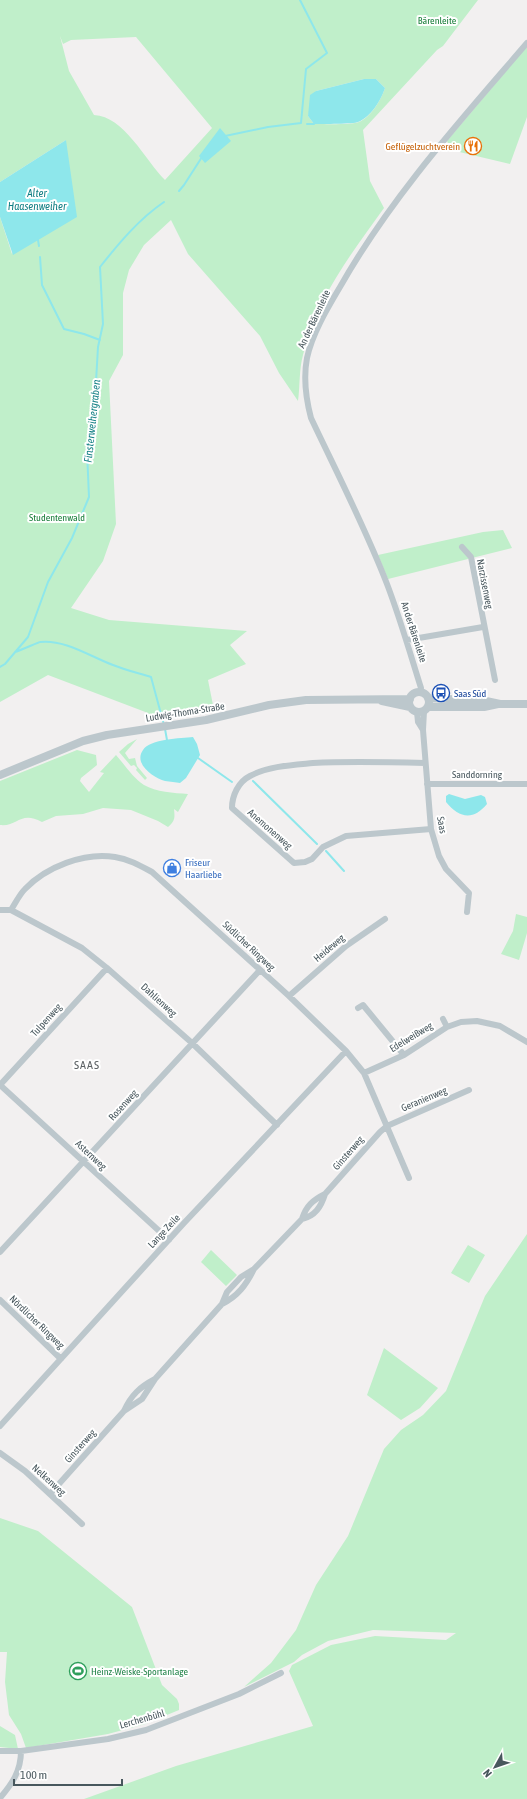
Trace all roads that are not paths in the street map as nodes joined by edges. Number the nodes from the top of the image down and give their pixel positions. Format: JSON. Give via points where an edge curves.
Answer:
{"nodes":[{"id":1,"x":527,"y":43,"type":"edge"},
{"id":2,"x":462,"y":547,"type":"dead end"},
{"id":3,"x":483,"y":627,"type":"junction"},
{"id":4,"x":406,"y":640,"type":"junction"},
{"id":5,"x":495,"y":680,"type":"dead end"},
{"id":6,"x":420,"y":693,"type":"junction"},
{"id":7,"x":527,"y":704,"type":"edge"},
{"id":8,"x":420,"y":706,"type":"junction"},
{"id":9,"x":425,"y":763,"type":"junction"},
{"id":10,"x":0,"y":775,"type":"edge"},
{"id":11,"x":428,"y":784,"type":"junction"},
{"id":12,"x":527,"y":784,"type":"edge"},
{"id":13,"x":431,"y":828,"type":"junction"},
{"id":14,"x":0,"y":910,"type":"edge"},
{"id":15,"x":11,"y":910,"type":"junction"},
{"id":16,"x":467,"y":912,"type":"dead end"},
{"id":17,"x":385,"y":919,"type":"dead end"},
{"id":18,"x":107,"y":968,"type":"junction"},
{"id":19,"x":260,"y":970,"type":"junction"},
{"id":20,"x":289,"y":996,"type":"junction"},
{"id":21,"x":358,"y":1008,"type":"dead end"},
{"id":22,"x":443,"y":1019,"type":"dead end"},
{"id":23,"x":447,"y":1027,"type":"junction"},
{"id":24,"x":527,"y":1042,"type":"edge"},
{"id":25,"x":192,"y":1043,"type":"junction"},
{"id":26,"x":346,"y":1051,"type":"junction"},
{"id":27,"x":404,"y":1055,"type":"junction"},
{"id":28,"x":364,"y":1073,"type":"junction"},
{"id":29,"x":0,"y":1085,"type":"edge"},
{"id":30,"x":469,"y":1090,"type":"dead end"},
{"id":31,"x":277,"y":1125,"type":"junction"},
{"id":32,"x":387,"y":1126,"type":"junction"},
{"id":33,"x":84,"y":1162,"type":"junction"},
{"id":34,"x":409,"y":1178,"type":"dead end"},
{"id":35,"x":325,"y":1194,"type":"junction"},
{"id":36,"x":302,"y":1219,"type":"junction"},
{"id":37,"x":169,"y":1240,"type":"junction"},
{"id":38,"x":0,"y":1252,"type":"edge"},
{"id":39,"x":0,"y":1300,"type":"edge"},
{"id":40,"x":61,"y":1359,"type":"junction"},
{"id":41,"x":155,"y":1379,"type":"junction"},
{"id":42,"x":124,"y":1411,"type":"junction"},
{"id":43,"x":0,"y":1426,"type":"edge"},
{"id":44,"x":0,"y":1453,"type":"edge"},
{"id":45,"x":50,"y":1494,"type":"junction"},
{"id":46,"x":82,"y":1524,"type":"dead end"},
{"id":47,"x":281,"y":1674,"type":"dead end"},
{"id":48,"x":0,"y":1751,"type":"edge"},
{"id":49,"x":22,"y":1751,"type":"junction"},
{"id":50,"x":0,"y":1798,"type":"edge"}],
"edges":[{"from":1,"to":4,"type":"street","name":"An der Bärenleite","via":[[386,213],[330,303],[311,343],[307,358],[305,382],[311,418],[369,541]]},
{"from":2,"to":3,"type":"street","name":"Narzissenweg","via":[[471,557]]},
{"from":3,"to":4,"type":"street"},
{"from":3,"to":5,"type":"street","name":"Narzissenweg"},
{"from":4,"to":6,"type":"street","name":"An der Bärenleite","via":[[421,688]]},
{"from":6,"to":8,"type":"street"},
{"from":6,"to":8,"type":"street","via":[[413,695]]},
{"from":7,"to":8,"type":"street","name":"Ludwig-Thoma-Straße","via":[[486,701]]},
{"from":8,"to":9,"type":"street","name":"Saas","via":[[418,722],[423,730]]},
{"from":8,"to":10,"type":"street","name":"Ludwig-Thoma-Straße","via":[[391,698],[306,700],[269,705],[206,720],[83,741]]},
{"from":9,"to":11,"type":"street","name":"Saas"},
{"from":9,"to":13,"type":"street","name":"Anemonenweg","via":[[348,761],[283,765],[251,775],[245,780],[232,797],[232,808],[294,863],[312,859],[323,847],[346,836]]},
{"from":11,"to":12,"type":"street","name":"Sanddornring"},
{"from":11,"to":13,"type":"street","name":"Saas"},
{"from":13,"to":16,"type":"street","name":"Saas","via":[[439,856],[446,869],[469,893]]},
{"from":14,"to":15,"type":"street"},
{"from":15,"to":18,"type":"street","name":"Dahlienweg","via":[[82,948]]},
{"from":15,"to":19,"type":"street","name":"Südlicher Ringweg","via":[[24,890],[59,866],[96,856],[116,857],[152,872]]},
{"from":17,"to":20,"type":"street","name":"Heideweg","via":[[346,946]]},
{"from":18,"to":25,"type":"street","name":"Dahlienweg"},
{"from":18,"to":29,"type":"street","name":"Tulpenweg"},
{"from":19,"to":20,"type":"street","name":"Südlicher Ringweg"},
{"from":19,"to":25,"type":"street","name":"Rosenweg"},
{"from":20,"to":26,"type":"street","name":"Südlicher Ringweg"},
{"from":21,"to":27,"type":"street","via":[[363,1005]]},
{"from":22,"to":23,"type":"street","name":"Edelweißweg"},
{"from":23,"to":24,"type":"street","name":"Edelweißweg","via":[[461,1022],[477,1021],[500,1026]]},
{"from":23,"to":27,"type":"street","name":"Edelweißweg"},
{"from":25,"to":31,"type":"street","name":"Dahlienweg"},
{"from":25,"to":33,"type":"street","name":"Rosenweg"},
{"from":26,"to":28,"type":"street","name":"Südlicher Ringweg"},
{"from":26,"to":31,"type":"street","name":"Lange Zeile"},
{"from":27,"to":28,"type":"street","name":"Edelweißweg"},
{"from":28,"to":32,"type":"street","name":"Südlicher Ringweg"},
{"from":29,"to":33,"type":"street","name":"Asternweg"},
{"from":30,"to":32,"type":"street","name":"Geranienweg"},
{"from":31,"to":37,"type":"street","name":"Lange Zeile"},
{"from":32,"to":34,"type":"street","name":"Südlicher Ringweg"},
{"from":32,"to":35,"type":"street","name":"Ginsterweg"},
{"from":33,"to":37,"type":"street","name":"Asternweg"},
{"from":33,"to":38,"type":"street","name":"Rosenweg"},
{"from":35,"to":36,"type":"street","name":"Ginsterweg","via":[[315,1199],[306,1209]]},
{"from":35,"to":36,"type":"street","name":"Ginsterweg","via":[[322,1205],[314,1214]]},
{"from":36,"to":41,"type":"street","name":"Ginsterweg","via":[[254,1269],[247,1283],[234,1298],[222,1304]]},
{"from":37,"to":40,"type":"street","name":"Lange Zeile"},
{"from":39,"to":40,"type":"street","name":"Nördlicher Ringweg"},
{"from":40,"to":43,"type":"street","name":"Lange Zeile"},
{"from":41,"to":42,"type":"street","name":"Ginsterweg","via":[[142,1400]]},
{"from":41,"to":42,"type":"street","name":"Ginsterweg","via":[[136,1392]]},
{"from":42,"to":45,"type":"street","name":"Ginsterweg"},
{"from":44,"to":45,"type":"street","name":"Nelkenweg"},
{"from":45,"to":46,"type":"street","name":"Nelkenweg"},
{"from":47,"to":49,"type":"street","name":"Lerchenbühl","via":[[239,1694],[146,1730],[108,1739]]},
{"from":48,"to":49,"type":"street","name":"Lerchenbühl"},
{"from":49,"to":50,"type":"street","via":[[20,1769]]}]}
